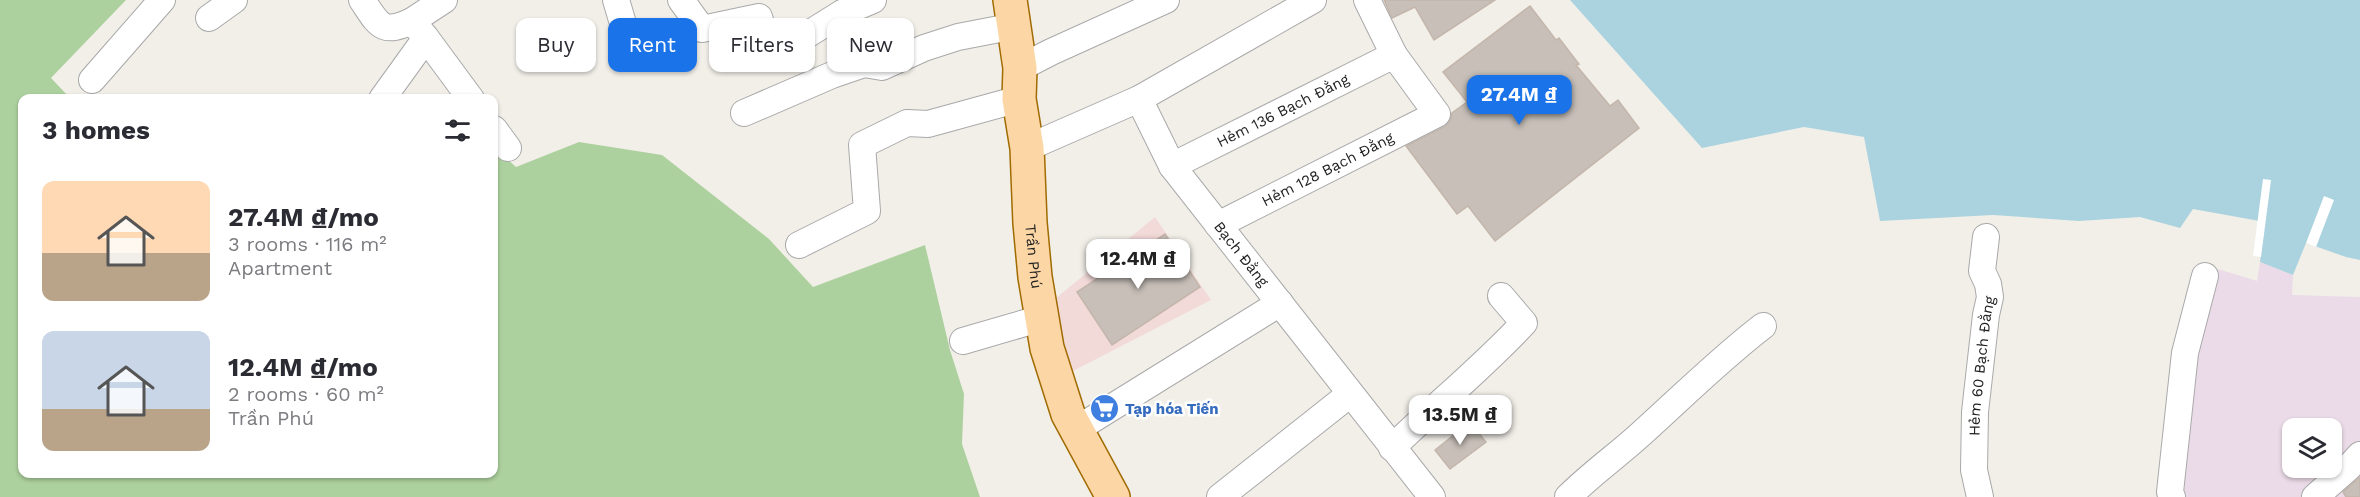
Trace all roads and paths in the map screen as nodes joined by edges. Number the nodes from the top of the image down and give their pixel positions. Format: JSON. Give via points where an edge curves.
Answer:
{"nodes":[{"id":1,"x":162,"y":0,"type":"edge"},
{"id":2,"x":234,"y":0,"type":"edge"},
{"id":3,"x":362,"y":0,"type":"edge"},
{"id":4,"x":444,"y":0,"type":"edge"},
{"id":5,"x":616,"y":0,"type":"edge"},
{"id":6,"x":681,"y":0,"type":"edge"},
{"id":7,"x":873,"y":0,"type":"edge"},
{"id":8,"x":1166,"y":0,"type":"edge"},
{"id":9,"x":1314,"y":0,"type":"edge"},
{"id":10,"x":1366,"y":0,"type":"edge"},
{"id":11,"x":1013,"y":13,"type":"edge"},
{"id":12,"x":209,"y":18,"type":"dead end"},
{"id":13,"x":621,"y":18,"type":"edge"},
{"id":14,"x":419,"y":30,"type":"junction"},
{"id":15,"x":1394,"y":55,"type":"junction"},
{"id":16,"x":92,"y":80,"type":"dead end"},
{"id":17,"x":1020,"y":84,"type":"junction"},
{"id":18,"x":385,"y":94,"type":"edge"},
{"id":19,"x":467,"y":94,"type":"edge"},
{"id":20,"x":1139,"y":99,"type":"junction"},
{"id":21,"x":744,"y":113,"type":"dead end"},
{"id":22,"x":1028,"y":148,"type":"junction"},
{"id":23,"x":1172,"y":166,"type":"junction"},
{"id":24,"x":1218,"y":225,"type":"junction"},
{"id":25,"x":1986,"y":237,"type":"dead end"},
{"id":26,"x":799,"y":245,"type":"dead end"},
{"id":27,"x":2205,"y":276,"type":"dead end"},
{"id":28,"x":1501,"y":296,"type":"dead end"},
{"id":29,"x":1280,"y":303,"type":"junction"},
{"id":30,"x":1042,"y":318,"type":"junction"},
{"id":31,"x":1763,"y":326,"type":"dead end"},
{"id":32,"x":963,"y":340,"type":"dead end"},
{"id":33,"x":1350,"y":394,"type":"junction"},
{"id":34,"x":1077,"y":429,"type":"junction"},
{"id":35,"x":1392,"y":447,"type":"junction"},
{"id":36,"x":2360,"y":454,"type":"edge"},
{"id":37,"x":1429,"y":496,"type":"edge"},
{"id":38,"x":1113,"y":497,"type":"edge"},
{"id":39,"x":1220,"y":497,"type":"edge"},
{"id":40,"x":1568,"y":497,"type":"edge"},
{"id":41,"x":1980,"y":497,"type":"edge"},
{"id":42,"x":2172,"y":497,"type":"edge"},
{"id":43,"x":2315,"y":497,"type":"edge"}],
"edges":[{"from":1,"to":16,"type":"street"},
{"from":2,"to":12,"type":"street"},
{"from":3,"to":14,"type":"street","via":[[387,28]]},
{"from":4,"to":14,"type":"street"},
{"from":5,"to":13,"type":"street"},
{"from":6,"to":7,"type":"street","via":[[702,29],[759,17],[769,48],[802,38],[842,13]]},
{"from":8,"to":17,"type":"street","via":[[1051,52]]},
{"from":9,"to":20,"type":"street"},
{"from":10,"to":15,"type":"street"},
{"from":11,"to":17,"type":"main road","name":"Trần Phú"},
{"from":11,"to":21,"type":"street","via":[[882,67],[864,64]]},
{"from":14,"to":18,"type":"street"},
{"from":14,"to":19,"type":"street"},
{"from":15,"to":23,"type":"street","name":"Hẻm 136 Bạch Đằng"},
{"from":15,"to":24,"type":"street","name":"Hẻm 128 Bạch Đằng","via":[[1437,114]]},
{"from":17,"to":22,"type":"main road","name":"Trần Phú"},
{"from":17,"to":26,"type":"street","via":[[928,124],[907,123],[862,145],[867,211]]},
{"from":20,"to":22,"type":"street"},
{"from":20,"to":23,"type":"street","name":"Bạch Đằng"},
{"from":22,"to":30,"type":"main road","name":"Trần Phú","via":[[1030,223]]},
{"from":23,"to":24,"type":"street","name":"Bạch Đằng"},
{"from":24,"to":29,"type":"street","name":"Bạch Đằng"},
{"from":25,"to":41,"type":"street","name":"Hẻm 60 Bạch Đằng","via":[[1982,271],[1990,297],[1975,412],[1974,470]]},
{"from":27,"to":42,"type":"street","via":[[2185,353]]},
{"from":28,"to":35,"type":"street","via":[[1524,323]]},
{"from":29,"to":33,"type":"street","name":"Bạch Đằng"},
{"from":29,"to":34,"type":"street"},
{"from":30,"to":32,"type":"street"},
{"from":30,"to":34,"type":"main road","name":"Trần Phú","via":[[1047,348],[1068,414]]},
{"from":31,"to":40,"type":"street"},
{"from":33,"to":35,"type":"street","name":"Bạch Đằng"},
{"from":33,"to":39,"type":"street"},
{"from":34,"to":38,"type":"main road","name":"Trần Phú"},
{"from":35,"to":37,"type":"street","name":"Bạch Đằng"},
{"from":36,"to":43,"type":"street"}]}
